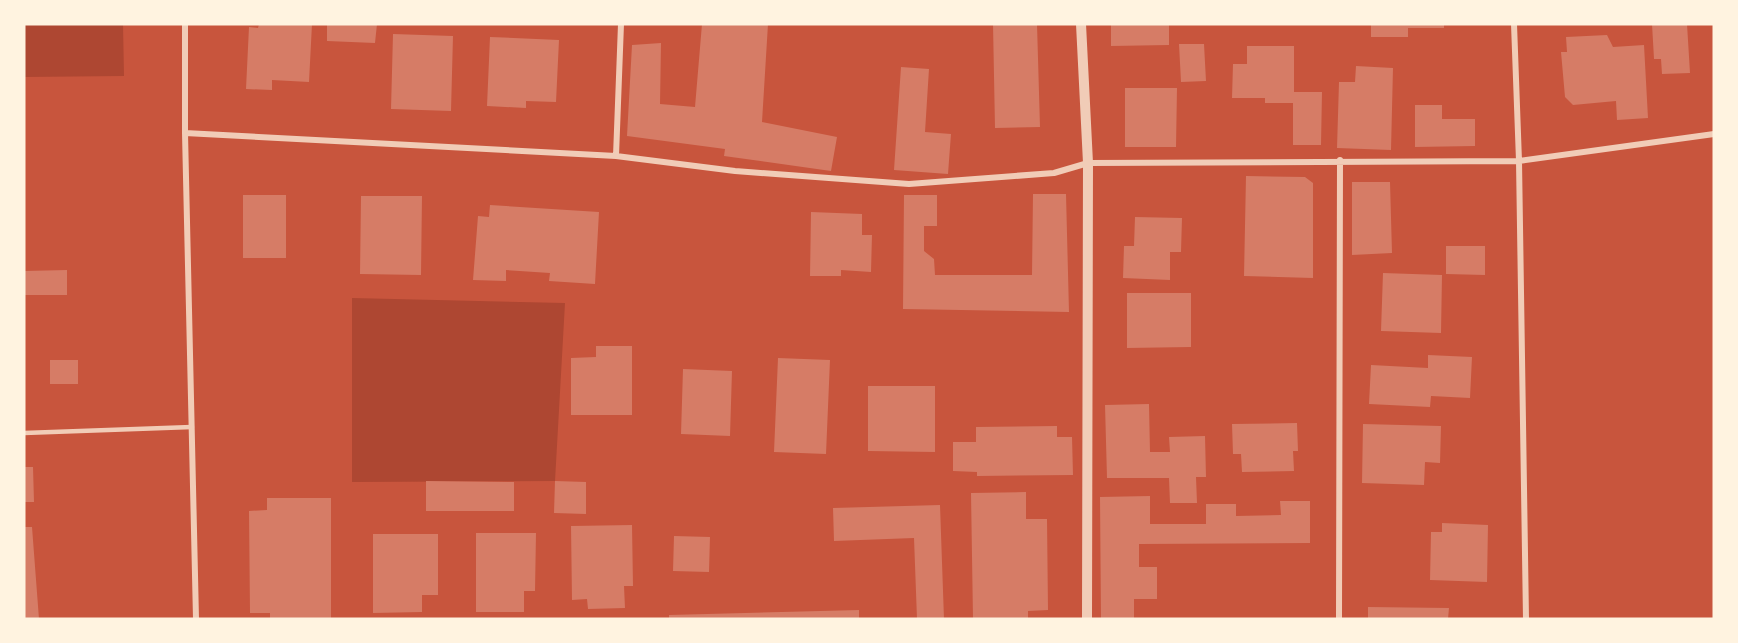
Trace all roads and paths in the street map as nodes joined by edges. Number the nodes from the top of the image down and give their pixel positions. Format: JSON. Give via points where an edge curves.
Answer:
{"nodes":[{"id":1,"x":185,"y":24,"type":"edge"},
{"id":2,"x":621,"y":24,"type":"edge"},
{"id":3,"x":1081,"y":24,"type":"edge"},
{"id":4,"x":1514,"y":24,"type":"edge"},
{"id":5,"x":185,"y":133,"type":"junction"},
{"id":6,"x":1714,"y":134,"type":"edge"},
{"id":7,"x":616,"y":156,"type":"junction"},
{"id":8,"x":1340,"y":160,"type":"junction"},
{"id":9,"x":1519,"y":161,"type":"junction"},
{"id":10,"x":1088,"y":163,"type":"junction"},
{"id":11,"x":192,"y":427,"type":"junction"},
{"id":12,"x":24,"y":433,"type":"edge"},
{"id":13,"x":196,"y":619,"type":"edge"},
{"id":14,"x":1087,"y":619,"type":"edge"},
{"id":15,"x":1339,"y":619,"type":"edge"},
{"id":16,"x":1526,"y":619,"type":"edge"}],
"edges":[{"from":1,"to":5,"type":"street"},
{"from":2,"to":7,"type":"street"},
{"from":3,"to":10,"type":"street"},
{"from":4,"to":9,"type":"street"},
{"from":5,"to":7,"type":"street"},
{"from":5,"to":11,"type":"street"},
{"from":6,"to":9,"type":"street"},
{"from":7,"to":10,"type":"street","via":[[735,171],[909,184],[1054,173]]},
{"from":8,"to":9,"type":"street"},
{"from":8,"to":10,"type":"street"},
{"from":8,"to":15,"type":"street"},
{"from":9,"to":16,"type":"street"},
{"from":10,"to":14,"type":"street"},
{"from":11,"to":12,"type":"lane"},
{"from":11,"to":13,"type":"street"}]}
